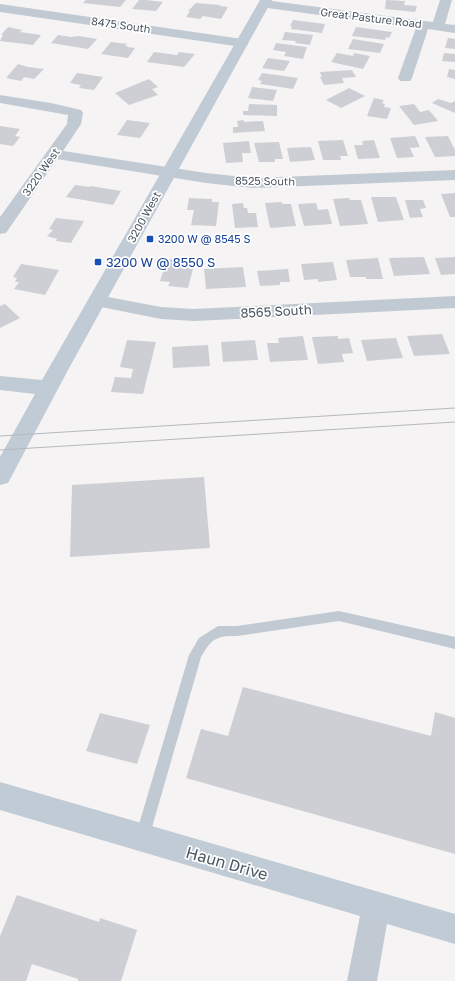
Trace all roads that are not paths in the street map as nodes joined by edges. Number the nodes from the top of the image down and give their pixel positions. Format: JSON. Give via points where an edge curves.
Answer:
{"nodes":[{"id":1,"x":446,"y":0,"type":"edge"},
{"id":2,"x":265,"y":2,"type":"edge"},
{"id":3,"x":0,"y":8,"type":"edge"},
{"id":4,"x":423,"y":25,"type":"junction"},
{"id":5,"x":438,"y":26,"type":"junction"},
{"id":6,"x":455,"y":29,"type":"edge"},
{"id":7,"x":242,"y":42,"type":"junction"},
{"id":8,"x":405,"y":78,"type":"dead end"},
{"id":9,"x":0,"y":98,"type":"edge"},
{"id":10,"x":54,"y":154,"type":"junction"},
{"id":11,"x":169,"y":172,"type":"junction"},
{"id":12,"x":455,"y":175,"type":"edge"},
{"id":13,"x":0,"y":228,"type":"edge"},
{"id":14,"x":97,"y":301,"type":"junction"},
{"id":15,"x":455,"y":302,"type":"edge"},
{"id":16,"x":0,"y":383,"type":"edge"},
{"id":17,"x":48,"y":388,"type":"junction"},
{"id":18,"x":0,"y":477,"type":"edge"},
{"id":19,"x":455,"y":642,"type":"edge"},
{"id":20,"x":0,"y":796,"type":"edge"},
{"id":21,"x":142,"y":838,"type":"junction"},
{"id":22,"x":376,"y":906,"type":"junction"},
{"id":23,"x":455,"y":929,"type":"edge"},
{"id":24,"x":362,"y":981,"type":"edge"}],
"edges":[{"from":1,"to":5,"type":"street"},
{"from":2,"to":4,"type":"street","name":"Great Pasture Road"},
{"from":2,"to":7,"type":"street","name":"3200 West"},
{"from":3,"to":7,"type":"street","name":"8475 South"},
{"from":4,"to":5,"type":"street","name":"Great Pasture Road"},
{"from":4,"to":8,"type":"street"},
{"from":5,"to":6,"type":"street","name":"Great Pasture Road"},
{"from":7,"to":11,"type":"street","name":"3200 West"},
{"from":9,"to":10,"type":"street","name":"3220 West","via":[[51,106],[76,113],[74,124]]},
{"from":10,"to":11,"type":"street","name":"8525 South"},
{"from":10,"to":13,"type":"street","name":"3220 West"},
{"from":11,"to":12,"type":"street","name":"8525 South","via":[[253,183]]},
{"from":11,"to":14,"type":"street","name":"3200 West"},
{"from":14,"to":15,"type":"street","name":"8565 South","via":[[161,313],[194,315]]},
{"from":14,"to":17,"type":"street","name":"3200 West"},
{"from":16,"to":17,"type":"street"},
{"from":17,"to":18,"type":"street","name":"3200 West"},
{"from":19,"to":21,"type":"lane","via":[[339,616],[237,631],[218,631],[203,642],[195,656]]},
{"from":20,"to":21,"type":"street","name":"Haun Drive"},
{"from":21,"to":22,"type":"street","name":"Haun Drive"},
{"from":22,"to":23,"type":"street","name":"Haun Drive"},
{"from":22,"to":24,"type":"street"}]}
